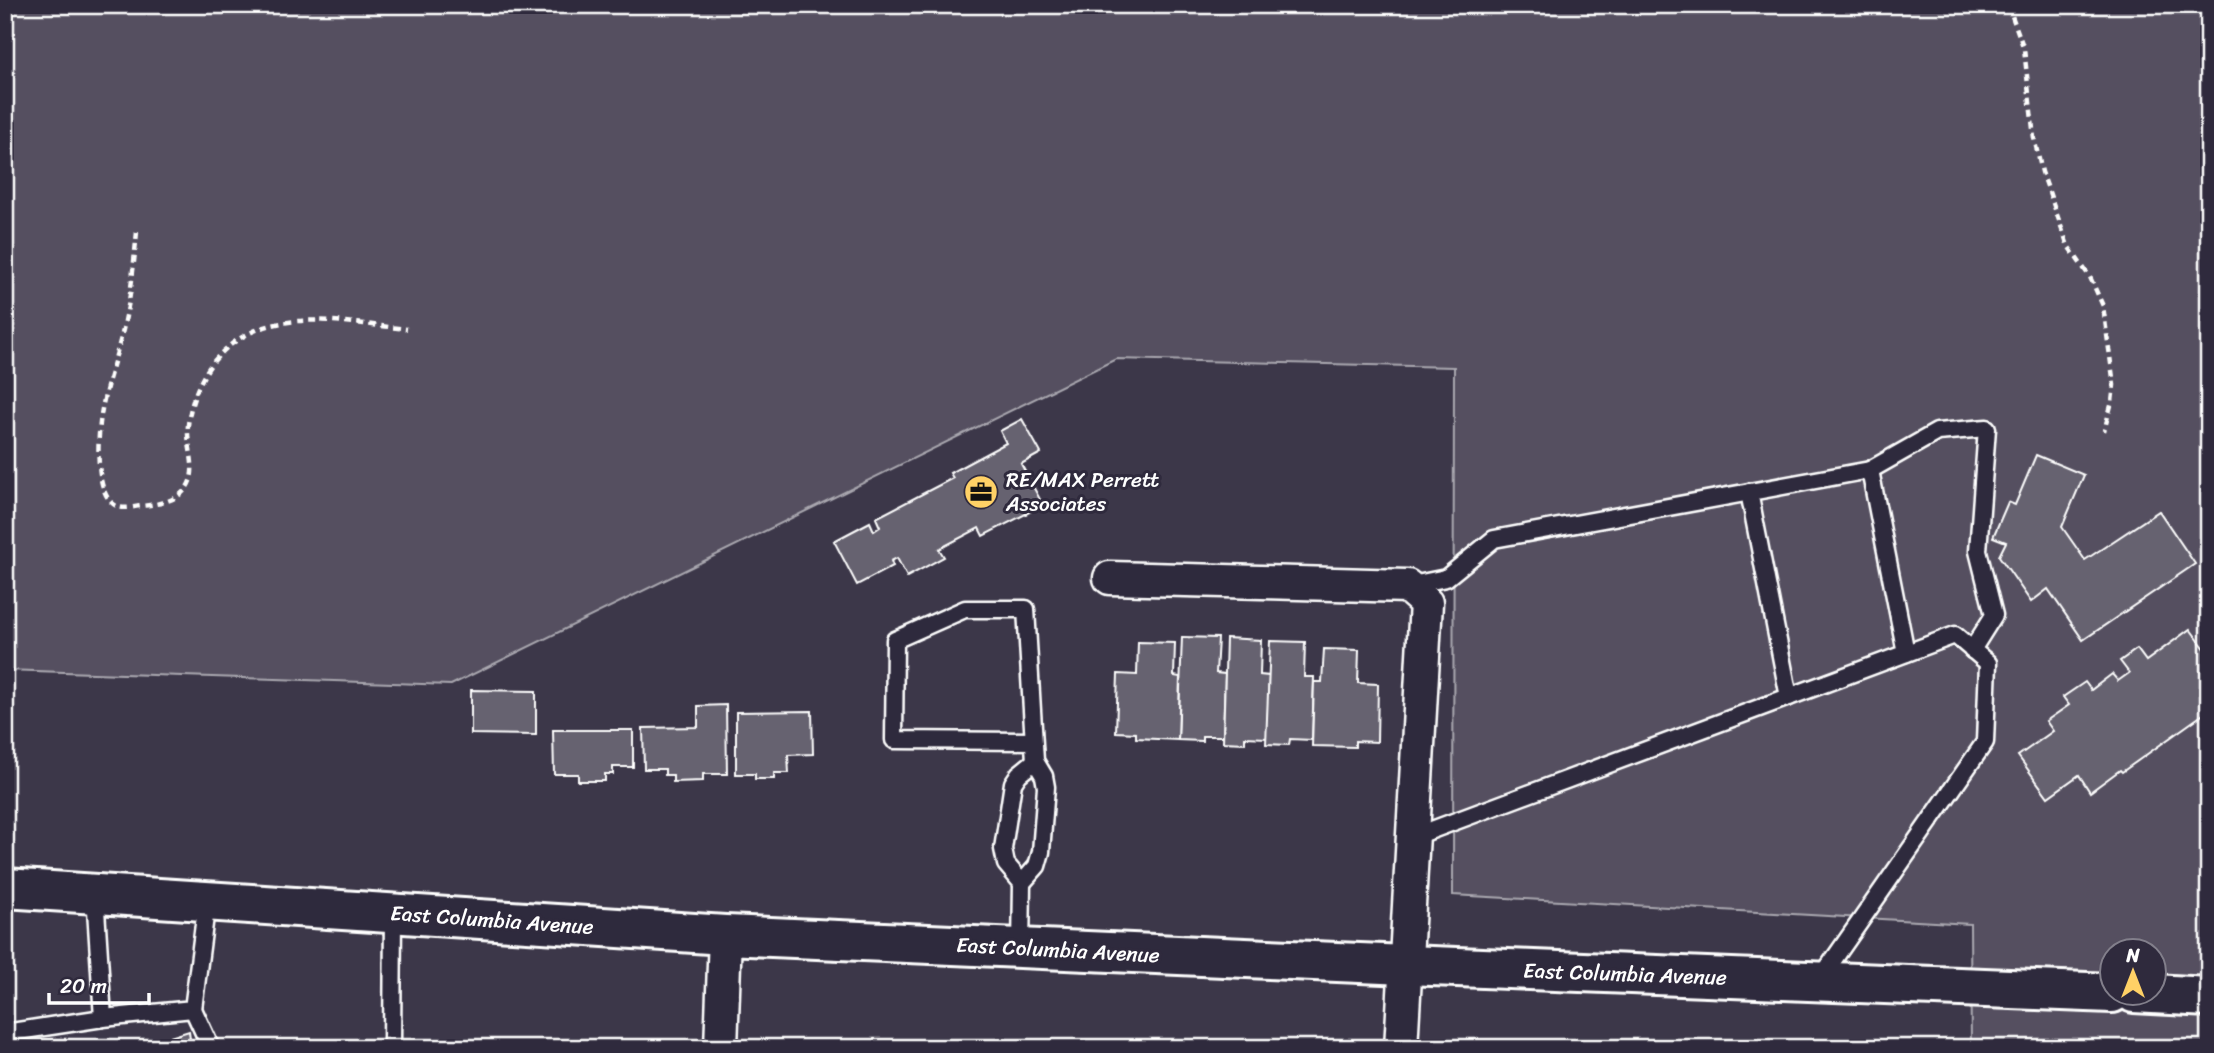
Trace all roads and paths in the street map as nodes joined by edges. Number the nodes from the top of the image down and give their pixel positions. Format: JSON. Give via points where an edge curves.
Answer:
{"nodes":[{"id":1,"x":2008,"y":5,"type":"edge"},
{"id":2,"x":137,"y":232,"type":"dead end"},
{"id":3,"x":407,"y":330,"type":"dead end"},
{"id":4,"x":2104,"y":431,"type":"dead end"},
{"id":5,"x":1870,"y":470,"type":"junction"},
{"id":6,"x":1749,"y":492,"type":"junction"},
{"id":7,"x":1110,"y":578,"type":"dead end"},
{"id":8,"x":1407,"y":586,"type":"junction"},
{"id":9,"x":1972,"y":650,"type":"junction"},
{"id":10,"x":1906,"y":653,"type":"junction"},
{"id":11,"x":1789,"y":697,"type":"junction"},
{"id":12,"x":1033,"y":741,"type":"junction"},
{"id":13,"x":1035,"y":761,"type":"junction"},
{"id":14,"x":1413,"y":837,"type":"junction"},
{"id":15,"x":1021,"y":883,"type":"junction"},
{"id":16,"x":5,"y":888,"type":"edge"},
{"id":17,"x":95,"y":894,"type":"junction"},
{"id":18,"x":207,"y":901,"type":"junction"},
{"id":19,"x":393,"y":914,"type":"junction"},
{"id":20,"x":725,"y":935,"type":"junction"},
{"id":21,"x":1021,"y":948,"type":"junction"},
{"id":22,"x":1406,"y":965,"type":"junction"},
{"id":23,"x":1819,"y":981,"type":"junction"},
{"id":24,"x":2098,"y":992,"type":"edge"},
{"id":25,"x":2168,"y":994,"type":"edge"},
{"id":26,"x":2209,"y":996,"type":"edge"},
{"id":27,"x":194,"y":1009,"type":"junction"},
{"id":28,"x":103,"y":1018,"type":"junction"},
{"id":29,"x":22,"y":1030,"type":"junction"},
{"id":30,"x":5,"y":1033,"type":"edge"},
{"id":31,"x":23,"y":1048,"type":"edge"},
{"id":32,"x":211,"y":1048,"type":"edge"},
{"id":33,"x":392,"y":1048,"type":"edge"},
{"id":34,"x":721,"y":1048,"type":"edge"},
{"id":35,"x":1401,"y":1048,"type":"edge"}],
"edges":[{"from":1,"to":4,"type":"path","via":[[2024,49],[2042,172],[2068,246],[2103,306],[2114,385]]},
{"from":2,"to":3,"type":"path","via":[[127,312],[102,412],[100,480],[109,501],[119,507],[170,499],[189,485],[193,475],[190,413],[197,390],[219,355],[234,341],[252,331],[299,321]]},
{"from":5,"to":6,"type":"lane"},
{"from":5,"to":9,"type":"lane","via":[[1937,432],[1987,428],[1978,551],[1994,615]]},
{"from":5,"to":10,"type":"lane"},
{"from":6,"to":8,"type":"lane","via":[[1494,539],[1446,578]]},
{"from":6,"to":11,"type":"lane"},
{"from":7,"to":8,"type":"street"},
{"from":8,"to":14,"type":"street","via":[[1426,603]]},
{"from":9,"to":10,"type":"lane","via":[[1955,635]]},
{"from":9,"to":23,"type":"lane","via":[[1988,663],[1985,742]]},
{"from":10,"to":11,"type":"lane"},
{"from":11,"to":14,"type":"lane"},
{"from":12,"to":12,"type":"lane","via":[[1026,609],[965,609],[895,640],[894,740]]},
{"from":12,"to":13,"type":"lane"},
{"from":13,"to":15,"type":"lane","via":[[1046,787],[1041,852],[1037,866]]},
{"from":13,"to":15,"type":"lane","via":[[1013,783],[1003,849],[1006,864]]},
{"from":14,"to":22,"type":"street"},
{"from":15,"to":21,"type":"lane"},
{"from":16,"to":17,"type":"main road","name":"East Columbia Avenue"},
{"from":17,"to":18,"type":"main road","name":"East Columbia Avenue"},
{"from":17,"to":28,"type":"lane"},
{"from":18,"to":19,"type":"main road","name":"East Columbia Avenue"},
{"from":18,"to":27,"type":"lane"},
{"from":19,"to":20,"type":"main road","name":"East Columbia Avenue"},
{"from":19,"to":33,"type":"lane"},
{"from":20,"to":21,"type":"main road","name":"East Columbia Avenue"},
{"from":20,"to":34,"type":"street"},
{"from":21,"to":22,"type":"main road","name":"East Columbia Avenue"},
{"from":22,"to":23,"type":"main road","name":"East Columbia Avenue"},
{"from":22,"to":35,"type":"street"},
{"from":23,"to":24,"type":"main road","name":"East Columbia Avenue"},
{"from":25,"to":26,"type":"main road"},
{"from":27,"to":28,"type":"lane"},
{"from":27,"to":32,"type":"lane"},
{"from":28,"to":29,"type":"lane"},
{"from":29,"to":30,"type":"lane"},
{"from":29,"to":31,"type":"lane"}]}
